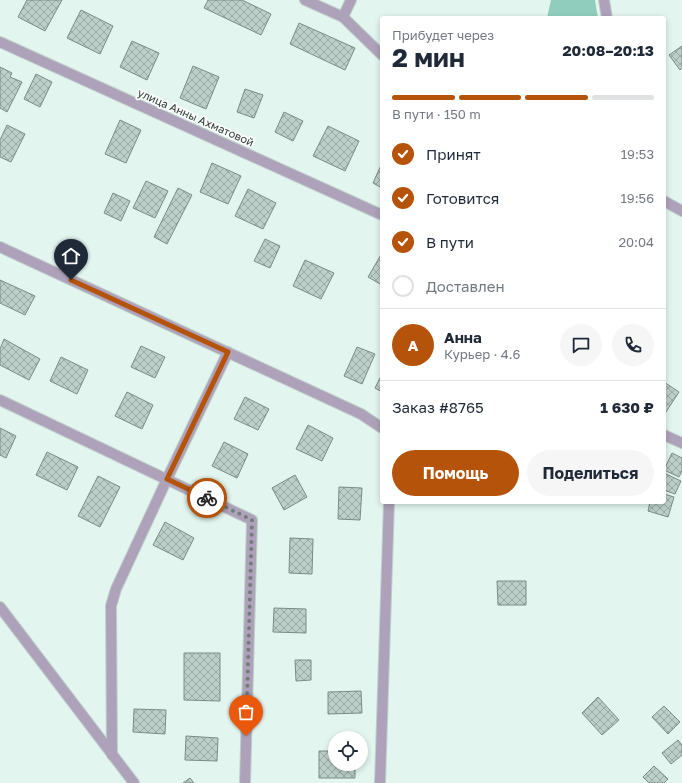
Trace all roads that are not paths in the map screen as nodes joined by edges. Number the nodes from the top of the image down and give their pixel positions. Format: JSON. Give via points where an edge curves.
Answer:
{"nodes":[{"id":1,"x":305,"y":0,"type":"edge"},
{"id":2,"x":351,"y":0,"type":"edge"},
{"id":3,"x":604,"y":0,"type":"edge"},
{"id":4,"x":606,"y":16,"type":"edge"},
{"id":5,"x":343,"y":17,"type":"junction"},
{"id":6,"x":0,"y":42,"type":"edge"},
{"id":7,"x":380,"y":53,"type":"edge"},
{"id":8,"x":666,"y":202,"type":"edge"},
{"id":9,"x":682,"y":210,"type":"edge"},
{"id":10,"x":380,"y":214,"type":"edge"},
{"id":11,"x":0,"y":247,"type":"edge"},
{"id":12,"x":228,"y":352,"type":"junction"},
{"id":13,"x":0,"y":400,"type":"edge"},
{"id":14,"x":380,"y":427,"type":"edge"},
{"id":15,"x":666,"y":436,"type":"edge"},
{"id":16,"x":682,"y":443,"type":"edge"},
{"id":17,"x":167,"y":479,"type":"junction"},
{"id":18,"x":389,"y":504,"type":"edge"},
{"id":19,"x":0,"y":606,"type":"edge"},
{"id":20,"x":112,"y":755,"type":"junction"},
{"id":21,"x":134,"y":783,"type":"edge"},
{"id":22,"x":245,"y":783,"type":"edge"},
{"id":23,"x":380,"y":783,"type":"edge"}],
"edges":[{"from":1,"to":5,"type":"street"},
{"from":2,"to":5,"type":"street"},
{"from":3,"to":4,"type":"street"},
{"from":5,"to":7,"type":"street"},
{"from":6,"to":10,"type":"street","name":"улица Анны Ахматовой"},
{"from":8,"to":9,"type":"street"},
{"from":11,"to":12,"type":"street"},
{"from":12,"to":14,"type":"street","via":[[361,414]]},
{"from":12,"to":17,"type":"street"},
{"from":13,"to":17,"type":"street"},
{"from":15,"to":16,"type":"street"},
{"from":17,"to":20,"type":"street","via":[[116,589],[112,606]]},
{"from":17,"to":22,"type":"street","via":[[252,520]]},
{"from":18,"to":23,"type":"street"},
{"from":19,"to":20,"type":"street"},
{"from":20,"to":21,"type":"street"}]}
